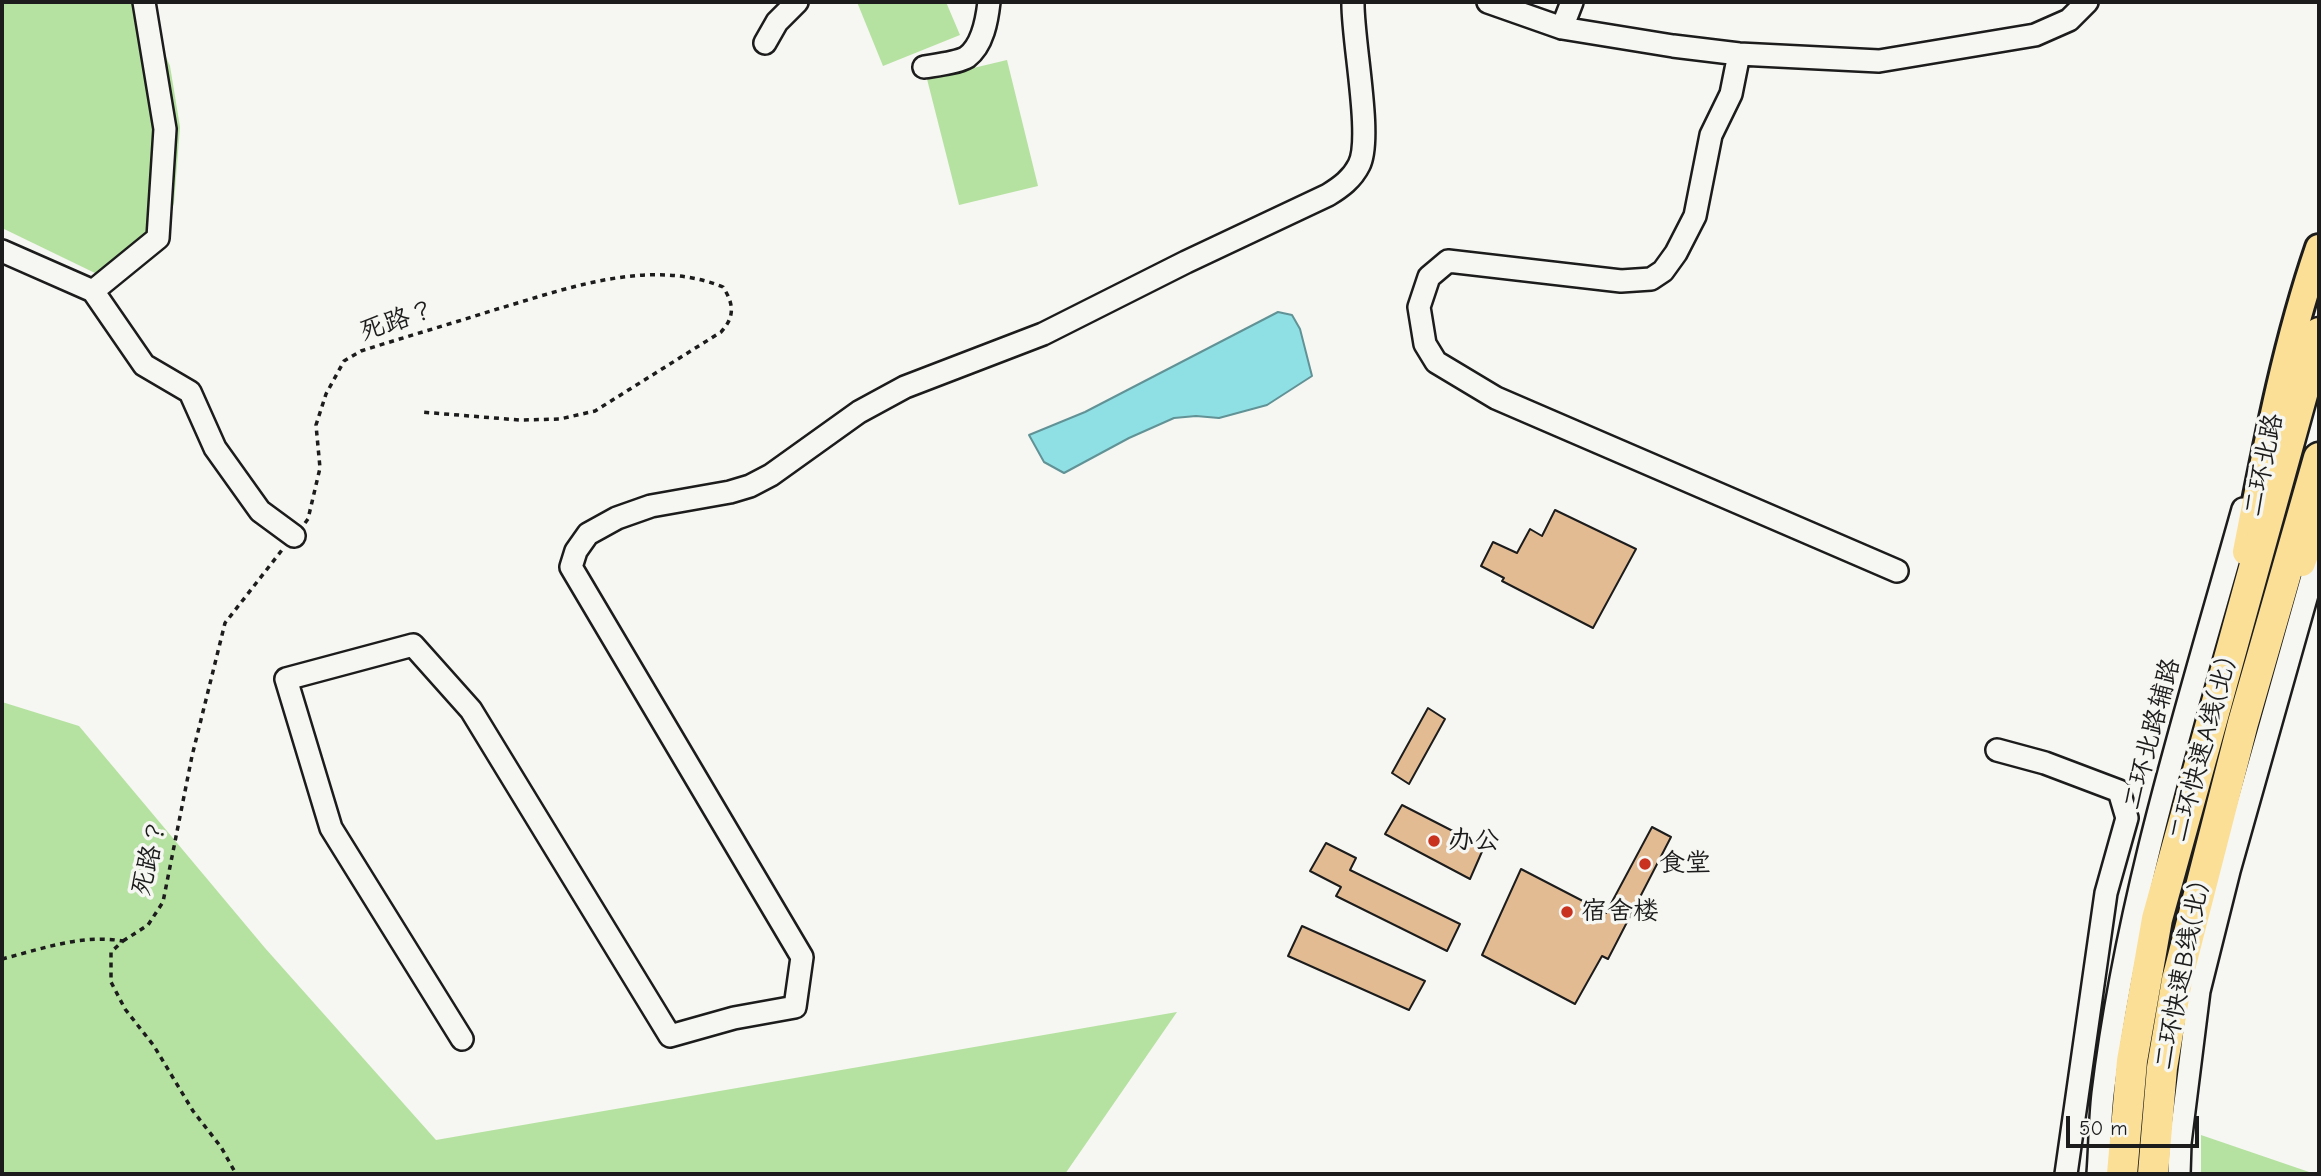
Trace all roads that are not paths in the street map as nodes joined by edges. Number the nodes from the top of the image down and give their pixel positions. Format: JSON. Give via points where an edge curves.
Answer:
{"nodes":[{"id":1,"x":144,"y":2,"type":"edge"},
{"id":2,"x":797,"y":2,"type":"edge"},
{"id":3,"x":989,"y":2,"type":"edge"},
{"id":4,"x":1353,"y":2,"type":"edge"},
{"id":5,"x":1488,"y":2,"type":"edge"},
{"id":6,"x":1573,"y":2,"type":"edge"},
{"id":7,"x":2087,"y":2,"type":"edge"},
{"id":8,"x":1562,"y":27,"type":"junction"},
{"id":9,"x":765,"y":43,"type":"dead end"},
{"id":10,"x":1739,"y":54,"type":"junction"},
{"id":11,"x":924,"y":67,"type":"dead end"},
{"id":12,"x":2319,"y":248,"type":"edge"},
{"id":13,"x":2,"y":250,"type":"edge"},
{"id":14,"x":93,"y":290,"type":"junction"},
{"id":15,"x":2309,"y":324,"type":"edge"},
{"id":16,"x":2319,"y":457,"type":"edge"},
{"id":17,"x":2319,"y":515,"type":"edge"},
{"id":18,"x":294,"y":536,"type":"road end"},
{"id":19,"x":2319,"y":552,"type":"edge"},
{"id":20,"x":1897,"y":571,"type":"dead end"},
{"id":21,"x":2252,"y":692,"type":"junction"},
{"id":22,"x":1997,"y":750,"type":"dead end"},
{"id":23,"x":462,"y":1039,"type":"dead end"},
{"id":24,"x":2066,"y":1174,"type":"edge"},
{"id":25,"x":2098,"y":1174,"type":"edge"},
{"id":26,"x":2122,"y":1174,"type":"edge"},
{"id":27,"x":2153,"y":1174,"type":"edge"},
{"id":28,"x":2179,"y":1174,"type":"edge"}],
"edges":[{"from":1,"to":14,"type":"street","via":[[165,130],[158,239]]},
{"from":2,"to":9,"type":"street","via":[[776,22]]},
{"from":3,"to":11,"type":"street","via":[[978,44],[966,57]]},
{"from":4,"to":23,"type":"street","via":[[1363,148],[1361,163],[1348,181],[1328,195],[1043,334],[905,387],[859,412],[750,486],[651,506],[617,518],[587,534],[576,551],[571,567],[802,957],[794,1007],[670,1036],[471,710],[413,645],[286,679],[331,828]]},
{"from":5,"to":8,"type":"street"},
{"from":6,"to":8,"type":"street"},
{"from":7,"to":10,"type":"street","via":[[2069,20],[2035,35],[1879,61]]},
{"from":8,"to":10,"type":"street"},
{"from":10,"to":20,"type":"street","via":[[1731,94],[1711,135],[1695,216],[1663,271],[1651,279],[1621,281],[1448,261],[1429,278],[1419,307],[1426,344],[1436,362],[1496,397]]},
{"from":12,"to":15,"type":"main road"},
{"from":13,"to":14,"type":"street"},
{"from":14,"to":18,"type":"street","via":[[144,365],[190,391],[222,459],[260,511]]},
{"from":15,"to":25,"type":"street","name":"二环北路辅路","via":[[2181,729],[2130,932],[2103,1097]]},
{"from":15,"to":26,"type":"highway","name":"二环快速A线(北)","via":[[2148,965],[2132,1060]]},
{"from":16,"to":21,"type":"highway","name":"二环快速B线(北)"},
{"from":17,"to":21,"type":"main road"},
{"from":19,"to":28,"type":"street","via":[[2199,991]]},
{"from":21,"to":27,"type":"highway","name":"二环快速B线(北)","via":[[2177,980],[2162,1068]]},
{"from":22,"to":24,"type":"street","via":[[2119,791],[2127,818],[2106,893]]}]}
